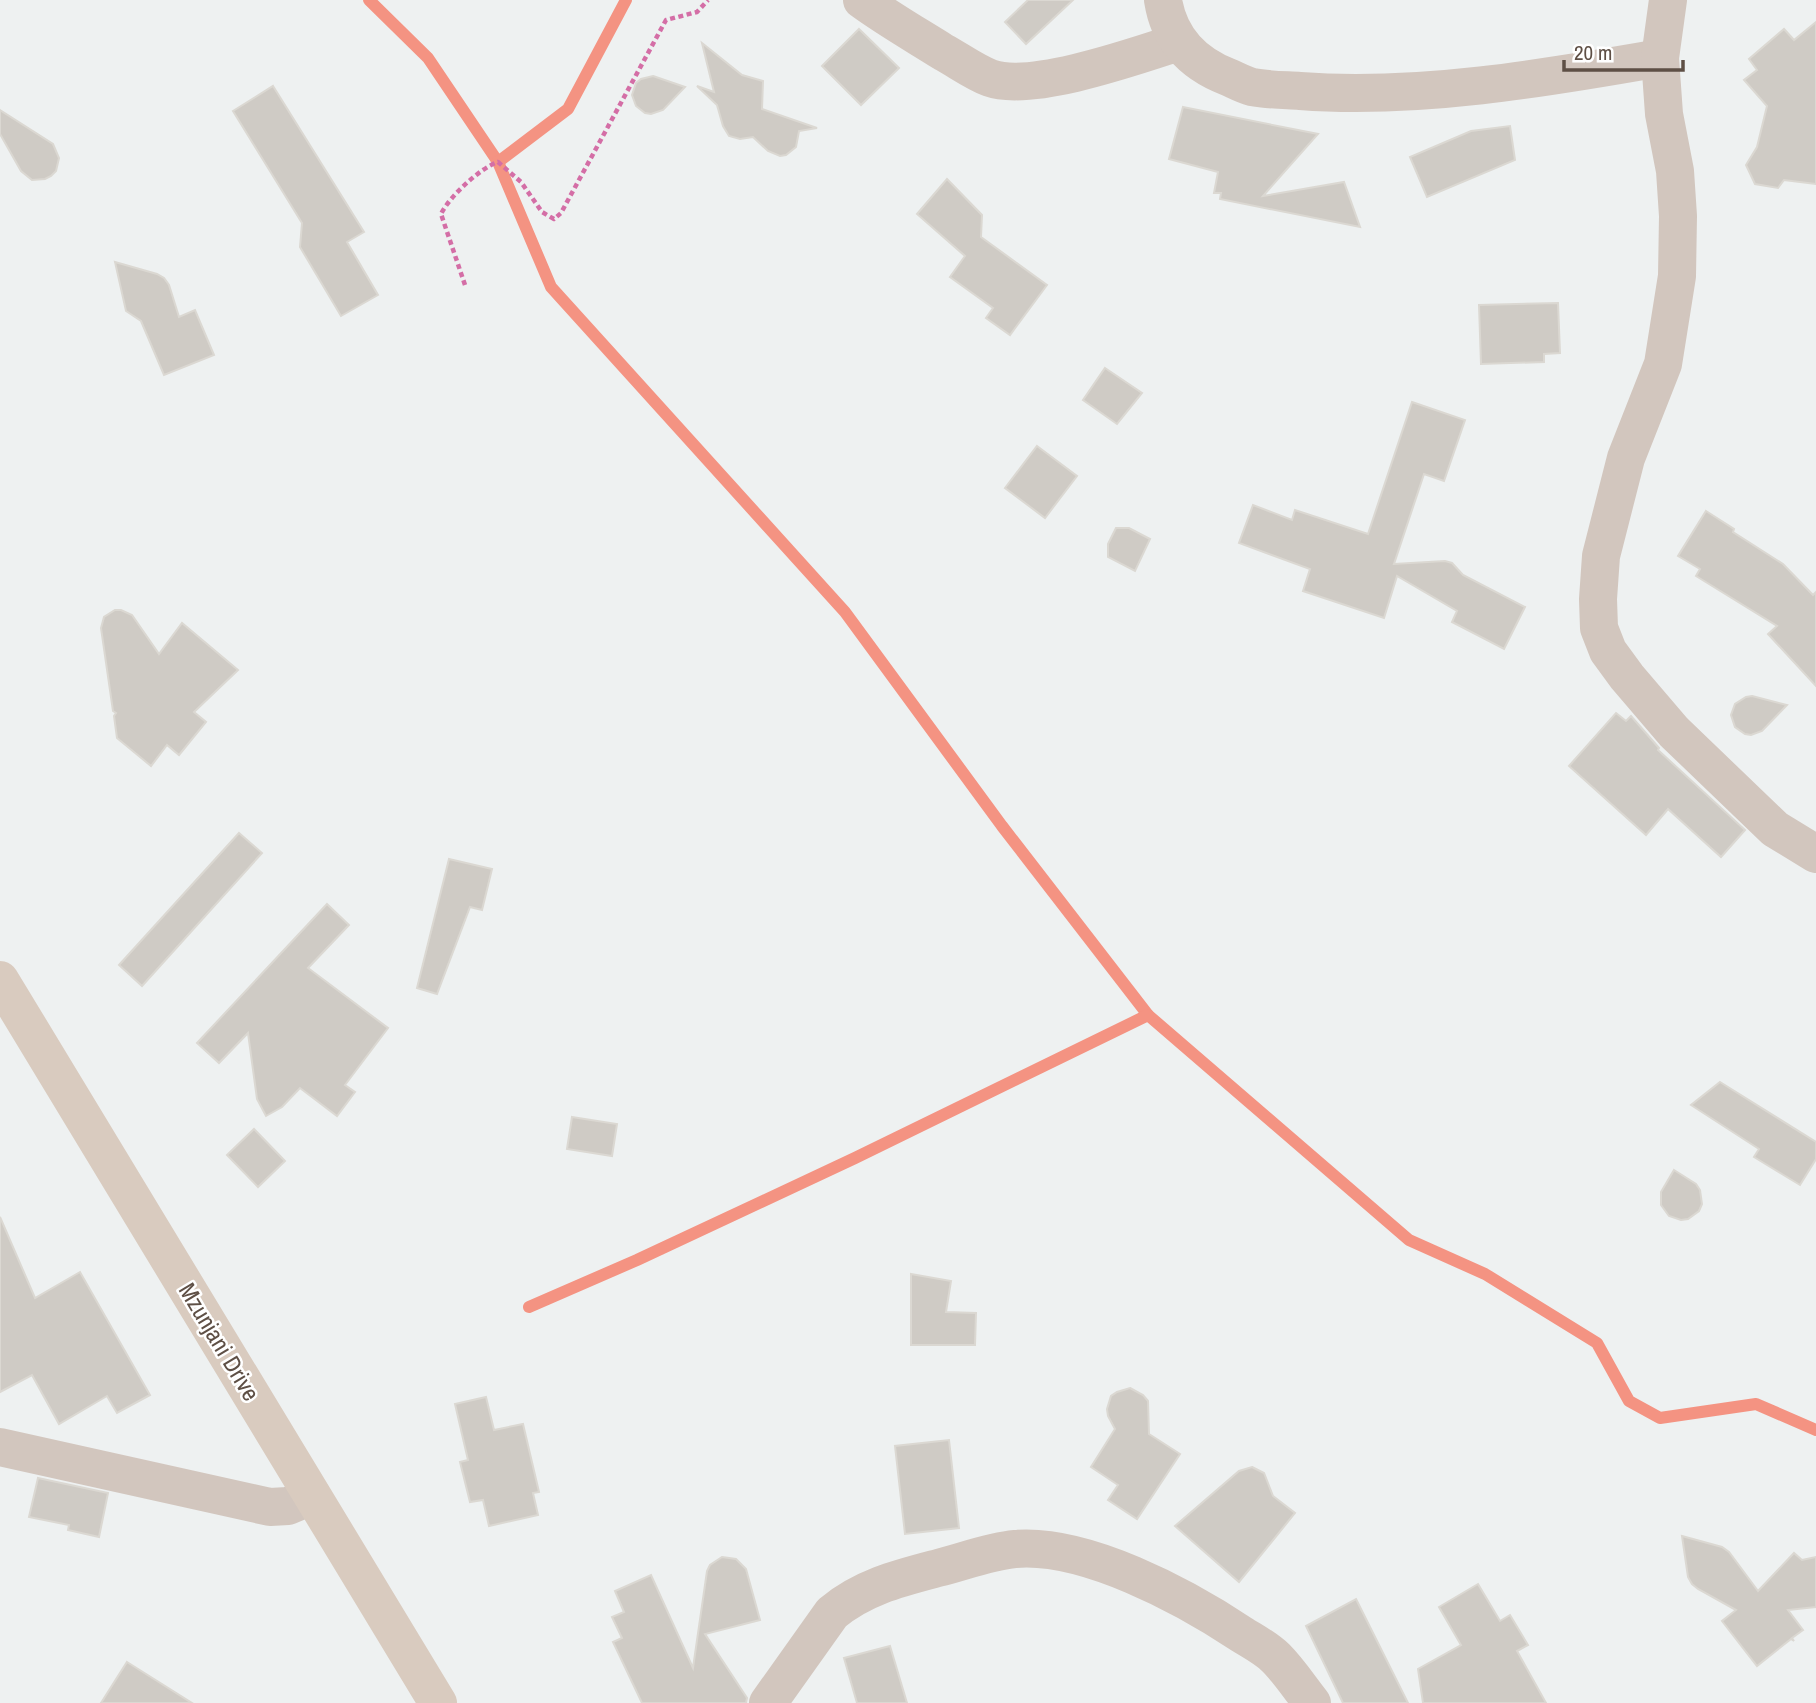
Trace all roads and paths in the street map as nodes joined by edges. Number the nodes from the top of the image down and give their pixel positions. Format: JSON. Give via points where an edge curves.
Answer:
{"nodes":[{"id":1,"x":708,"y":0,"type":"edge"},
{"id":2,"x":862,"y":0,"type":"edge"},
{"id":3,"x":1163,"y":0,"type":"edge"},
{"id":4,"x":1668,"y":0,"type":"edge"},
{"id":5,"x":1179,"y":42,"type":"junction"},
{"id":6,"x":1660,"y":58,"type":"junction"},
{"id":7,"x":465,"y":285,"type":"dead end"},
{"id":8,"x":1816,"y":853,"type":"edge"},
{"id":9,"x":0,"y":980,"type":"edge"},
{"id":10,"x":0,"y":1447,"type":"edge"},
{"id":11,"x":312,"y":1496,"type":"junction"},
{"id":12,"x":438,"y":1703,"type":"edge"},
{"id":13,"x":768,"y":1703,"type":"edge"},
{"id":14,"x":1312,"y":1703,"type":"edge"}],
"edges":[{"from":1,"to":7,"type":"path","via":[[697,12],[666,20],[554,219],[542,212],[521,181],[498,162],[446,204],[441,214]]},
{"from":2,"to":5,"type":"street","via":[[992,78],[1014,82],[1114,64]]},
{"from":3,"to":5,"type":"street","via":[[1167,23]]},
{"from":4,"to":6,"type":"street"},
{"from":5,"to":6,"type":"street","via":[[1213,71],[1251,87],[1351,95],[1570,74]]},
{"from":6,"to":8,"type":"street","via":[[1675,171],[1677,276],[1663,364],[1626,458],[1601,556],[1599,628],[1608,651],[1674,732],[1775,829]]},
{"from":9,"to":11,"type":"main road","name":"Mzunjani Drive"},
{"from":10,"to":11,"type":"street","via":[[270,1507],[288,1506]]},
{"from":11,"to":12,"type":"main road","name":"Mzunjani Drive"},
{"from":13,"to":14,"type":"street","via":[[832,1613],[845,1602],[866,1589],[1015,1549],[1108,1564],[1175,1595],[1274,1656]]}]}
